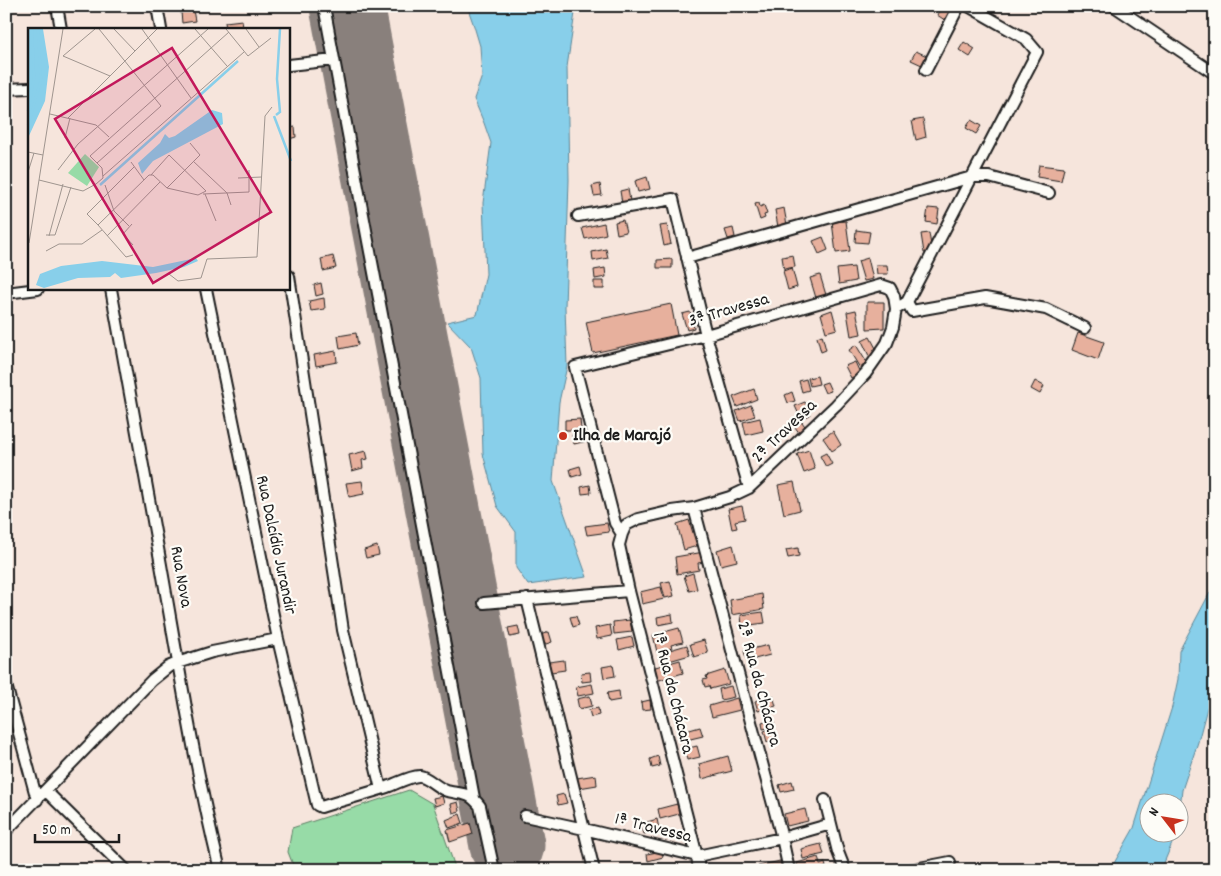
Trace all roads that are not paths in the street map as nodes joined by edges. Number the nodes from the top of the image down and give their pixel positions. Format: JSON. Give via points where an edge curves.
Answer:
{"nodes":[{"id":1,"x":57,"y":6,"type":"edge"},
{"id":2,"x":157,"y":6,"type":"edge"},
{"id":3,"x":324,"y":6,"type":"edge"},
{"id":4,"x":959,"y":6,"type":"edge"},
{"id":5,"x":968,"y":6,"type":"edge"},
{"id":6,"x":1114,"y":6,"type":"edge"},
{"id":7,"x":61,"y":28,"type":"edge"},
{"id":8,"x":161,"y":28,"type":"edge"},
{"id":9,"x":334,"y":60,"type":"junction"},
{"id":10,"x":290,"y":65,"type":"edge"},
{"id":11,"x":926,"y":70,"type":"dead end"},
{"id":12,"x":1215,"y":74,"type":"edge"},
{"id":13,"x":28,"y":88,"type":"edge"},
{"id":14,"x":6,"y":89,"type":"edge"},
{"id":15,"x":972,"y":178,"type":"junction"},
{"id":16,"x":1049,"y":193,"type":"dead end"},
{"id":17,"x":578,"y":216,"type":"dead end"},
{"id":18,"x":687,"y":258,"type":"junction"},
{"id":19,"x":290,"y":282,"type":"edge"},
{"id":20,"x":890,"y":288,"type":"joint"},
{"id":21,"x":30,"y":290,"type":"edge"},
{"id":22,"x":111,"y":290,"type":"edge"},
{"id":23,"x":206,"y":290,"type":"edge"},
{"id":24,"x":6,"y":293,"type":"edge"},
{"id":25,"x":907,"y":302,"type":"junction"},
{"id":26,"x":896,"y":309,"type":"junction"},
{"id":27,"x":1085,"y":328,"type":"dead end"},
{"id":28,"x":706,"y":335,"type":"junction"},
{"id":29,"x":749,"y":488,"type":"junction"},
{"id":30,"x":694,"y":508,"type":"junction"},
{"id":31,"x":624,"y":530,"type":"junction"},
{"id":32,"x":629,"y":591,"type":"junction"},
{"id":33,"x":527,"y":599,"type":"junction"},
{"id":34,"x":484,"y":602,"type":"dead end"},
{"id":35,"x":278,"y":639,"type":"junction"},
{"id":36,"x":177,"y":663,"type":"junction"},
{"id":37,"x":6,"y":685,"type":"edge"},
{"id":38,"x":381,"y":789,"type":"junction"},
{"id":39,"x":46,"y":790,"type":"junction"},
{"id":40,"x":474,"y":798,"type":"junction"},
{"id":41,"x":38,"y":800,"type":"junction"},
{"id":42,"x":824,"y":800,"type":"dead end"},
{"id":43,"x":525,"y":816,"type":"dead end"},
{"id":44,"x":831,"y":824,"type":"junction"},
{"id":45,"x":584,"y":829,"type":"junction"},
{"id":46,"x":6,"y":831,"type":"edge"},
{"id":47,"x":782,"y":838,"type":"junction"},
{"id":48,"x":697,"y":856,"type":"junction"},
{"id":49,"x":950,"y":862,"type":"dead end"},
{"id":50,"x":126,"y":870,"type":"edge"},
{"id":51,"x":220,"y":870,"type":"edge"},
{"id":52,"x":494,"y":870,"type":"edge"},
{"id":53,"x":594,"y":870,"type":"edge"},
{"id":54,"x":699,"y":870,"type":"edge"},
{"id":55,"x":789,"y":870,"type":"edge"},
{"id":56,"x":845,"y":870,"type":"edge"},
{"id":57,"x":909,"y":870,"type":"edge"}],
"edges":[{"from":1,"to":7,"type":"street"},
{"from":2,"to":8,"type":"street"},
{"from":3,"to":9,"type":"street"},
{"from":4,"to":11,"type":"street"},
{"from":5,"to":15,"type":"street","via":[[1026,39],[1037,52]]},
{"from":6,"to":12,"type":"street"},
{"from":9,"to":10,"type":"street"},
{"from":9,"to":40,"type":"street"},
{"from":13,"to":14,"type":"street"},
{"from":15,"to":16,"type":"street","via":[[989,177]]},
{"from":15,"to":18,"type":"street"},
{"from":15,"to":25,"type":"street"},
{"from":17,"to":18,"type":"street","via":[[673,199]]},
{"from":18,"to":28,"type":"street"},
{"from":19,"to":38,"type":"street","via":[[344,630]]},
{"from":20,"to":26,"type":"street","name":"2ª Travessa"},
{"from":20,"to":28,"type":"street","name":"3ª Travessa","via":[[881,284]]},
{"from":21,"to":24,"type":"street"},
{"from":22,"to":36,"type":"street","name":"Rua Nova"},
{"from":23,"to":35,"type":"street","name":"Rua Dalcídio Jurandir"},
{"from":25,"to":26,"type":"street"},
{"from":25,"to":27,"type":"street","via":[[912,311],[986,298],[1046,309]]},
{"from":26,"to":29,"type":"street","name":"2ª Travessa","via":[[887,344],[866,373]]},
{"from":28,"to":29,"type":"street"},
{"from":28,"to":31,"type":"street","name":"3ª Travessa","via":[[575,367],[615,523]]},
{"from":29,"to":30,"type":"street","name":"2ª Travessa"},
{"from":30,"to":31,"type":"street","name":"2ª Travessa","via":[[638,519]]},
{"from":30,"to":47,"type":"street","name":"2ª Rua da Chácara"},
{"from":31,"to":32,"type":"street","name":"1ª Rua da Chácara","via":[[619,545]]},
{"from":32,"to":33,"type":"street"},
{"from":32,"to":48,"type":"street","name":"1ª Rua da Chácara"},
{"from":33,"to":34,"type":"street"},
{"from":33,"to":45,"type":"street"},
{"from":35,"to":36,"type":"street","via":[[212,652]]},
{"from":35,"to":38,"type":"street","name":"Rua Dalcídio Jurandir","via":[[316,803],[321,807]]},
{"from":36,"to":39,"type":"street","via":[[152,680]]},
{"from":36,"to":51,"type":"street","name":"Rua Nova"},
{"from":37,"to":41,"type":"street"},
{"from":38,"to":40,"type":"street","via":[[422,776],[438,787]]},
{"from":39,"to":41,"type":"street"},
{"from":39,"to":50,"type":"street"},
{"from":40,"to":52,"type":"street","via":[[480,806]]},
{"from":41,"to":46,"type":"street"},
{"from":42,"to":44,"type":"street"},
{"from":43,"to":45,"type":"street","name":"1ª Travessa"},
{"from":44,"to":47,"type":"street","name":"1ª Travessa"},
{"from":44,"to":56,"type":"street"},
{"from":45,"to":48,"type":"street","name":"1ª Travessa"},
{"from":45,"to":53,"type":"street"},
{"from":47,"to":48,"type":"street","name":"1ª Travessa"},
{"from":47,"to":55,"type":"street","name":"2ª Rua da Chácara"},
{"from":48,"to":54,"type":"street","name":"1ª Rua da Chácara"},
{"from":49,"to":57,"type":"street"}]}
